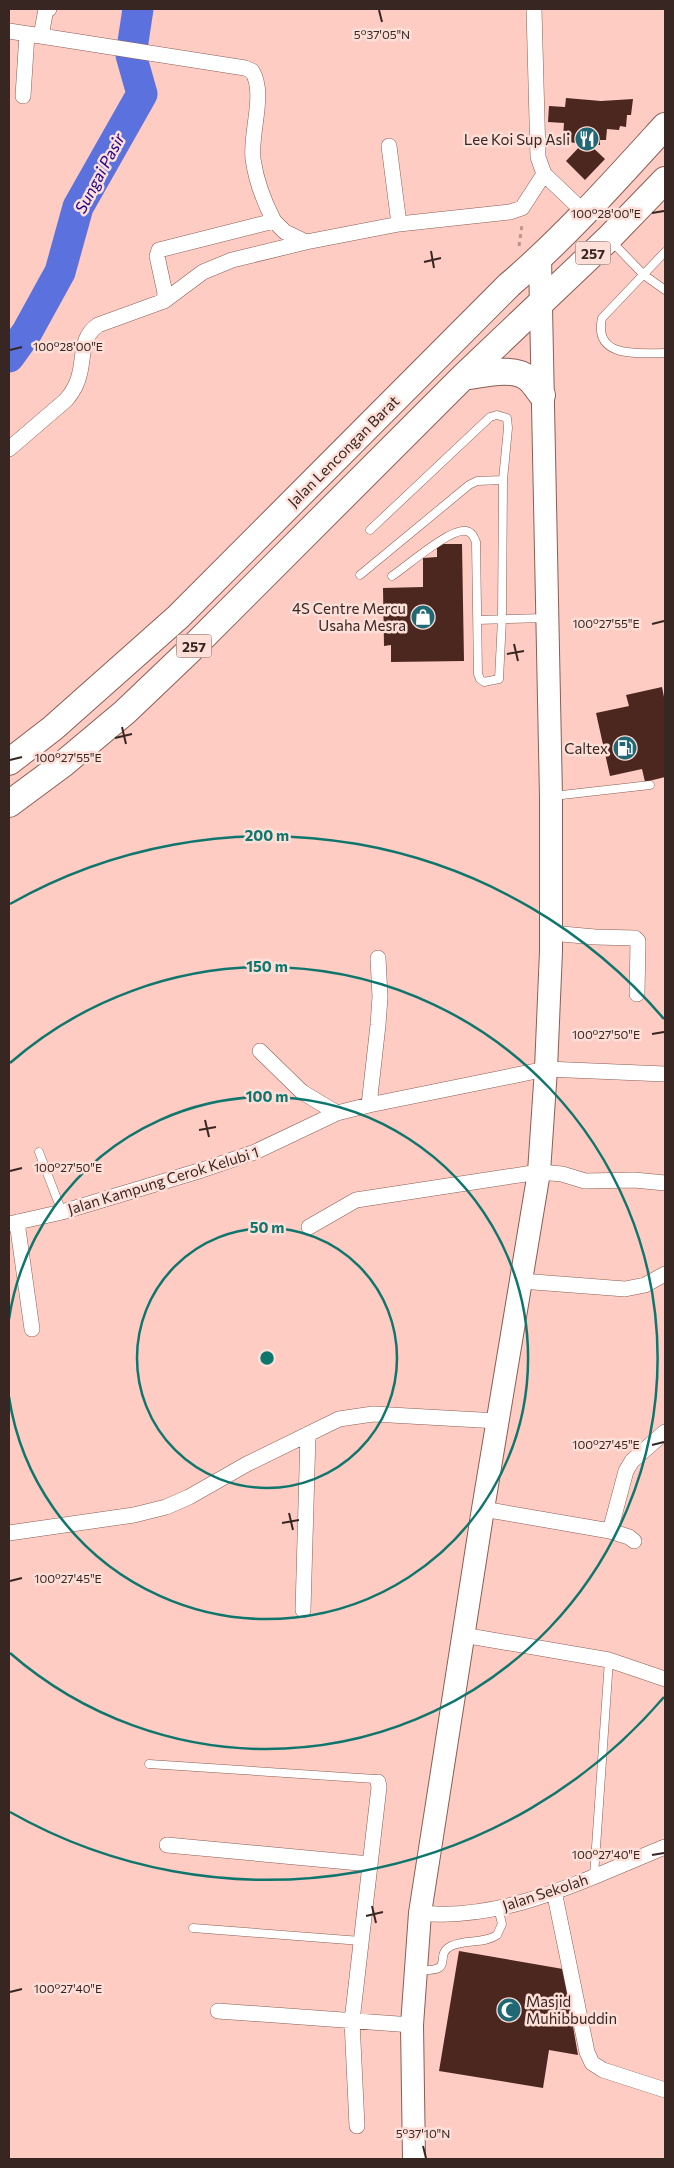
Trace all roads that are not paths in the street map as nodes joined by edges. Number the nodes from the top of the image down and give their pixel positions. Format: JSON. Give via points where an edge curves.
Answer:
{"nodes":[{"id":1,"x":49,"y":9,"type":"edge"},
{"id":2,"x":534,"y":9,"type":"edge"},
{"id":3,"x":9,"y":31,"type":"edge"},
{"id":4,"x":34,"y":35,"type":"junction"},
{"id":5,"x":23,"y":96,"type":"dead end"},
{"id":6,"x":665,"y":126,"type":"edge"},
{"id":7,"x":389,"y":146,"type":"dead end"},
{"id":8,"x":544,"y":174,"type":"junction"},
{"id":9,"x":665,"y":180,"type":"edge"},
{"id":10,"x":584,"y":213,"type":"junction"},
{"id":11,"x":274,"y":221,"type":"junction"},
{"id":12,"x":399,"y":224,"type":"junction"},
{"id":13,"x":608,"y":239,"type":"junction"},
{"id":14,"x":306,"y":242,"type":"junction"},
{"id":15,"x":665,"y":252,"type":"edge"},
{"id":16,"x":540,"y":258,"type":"junction"},
{"id":17,"x":644,"y":275,"type":"junction"},
{"id":18,"x":665,"y":290,"type":"edge"},
{"id":19,"x":164,"y":301,"type":"junction"},
{"id":20,"x":540,"y":302,"type":"junction"},
{"id":21,"x":665,"y":352,"type":"edge"},
{"id":22,"x":463,"y":376,"type":"junction"},
{"id":23,"x":542,"y":395,"type":"junction"},
{"id":24,"x":9,"y":449,"type":"edge"},
{"id":25,"x":503,"y":480,"type":"junction"},
{"id":26,"x":370,"y":530,"type":"dead end"},
{"id":27,"x":360,"y":575,"type":"dead end"},
{"id":28,"x":392,"y":576,"type":"dead end"},
{"id":29,"x":547,"y":618,"type":"junction"},
{"id":30,"x":502,"y":619,"type":"junction"},
{"id":31,"x":478,"y":620,"type":"junction"},
{"id":32,"x":9,"y":762,"type":"edge"},
{"id":33,"x":650,"y":785,"type":"dead end"},
{"id":34,"x":551,"y":797,"type":"junction"},
{"id":35,"x":9,"y":804,"type":"edge"},
{"id":36,"x":551,"y":933,"type":"junction"},
{"id":37,"x":378,"y":958,"type":"dead end"},
{"id":38,"x":637,"y":994,"type":"dead end"},
{"id":39,"x":260,"y":1051,"type":"dead end"},
{"id":40,"x":546,"y":1069,"type":"junction"},
{"id":41,"x":665,"y":1074,"type":"edge"},
{"id":42,"x":369,"y":1105,"type":"junction"},
{"id":43,"x":337,"y":1113,"type":"junction"},
{"id":44,"x":39,"y":1152,"type":"dead end"},
{"id":45,"x":539,"y":1172,"type":"junction"},
{"id":46,"x":665,"y":1183,"type":"edge"},
{"id":47,"x":62,"y":1212,"type":"junction"},
{"id":48,"x":13,"y":1222,"type":"edge"},
{"id":49,"x":309,"y":1228,"type":"dead end"},
{"id":50,"x":665,"y":1274,"type":"edge"},
{"id":51,"x":521,"y":1281,"type":"junction"},
{"id":52,"x":32,"y":1329,"type":"dead end"},
{"id":53,"x":498,"y":1421,"type":"junction"},
{"id":54,"x":665,"y":1432,"type":"edge"},
{"id":55,"x":308,"y":1434,"type":"junction"},
{"id":56,"x":483,"y":1510,"type":"junction"},
{"id":57,"x":610,"y":1531,"type":"junction"},
{"id":58,"x":9,"y":1533,"type":"edge"},
{"id":59,"x":634,"y":1541,"type":"dead end"},
{"id":60,"x":304,"y":1610,"type":"dead end"},
{"id":61,"x":463,"y":1636,"type":"junction"},
{"id":62,"x":609,"y":1660,"type":"junction"},
{"id":63,"x":665,"y":1679,"type":"edge"},
{"id":64,"x":149,"y":1764,"type":"dead end"},
{"id":65,"x":378,"y":1782,"type":"joint"},
{"id":66,"x":167,"y":1845,"type":"dead end"},
{"id":67,"x":665,"y":1847,"type":"edge"},
{"id":68,"x":370,"y":1864,"type":"junction"},
{"id":69,"x":594,"y":1876,"type":"junction"},
{"id":70,"x":554,"y":1891,"type":"junction"},
{"id":71,"x":498,"y":1908,"type":"junction"},
{"id":72,"x":420,"y":1913,"type":"junction"},
{"id":73,"x":193,"y":1928,"type":"dead end"},
{"id":74,"x":361,"y":1941,"type":"junction"},
{"id":75,"x":416,"y":1970,"type":"junction"},
{"id":76,"x":218,"y":2012,"type":"dead end"},
{"id":77,"x":352,"y":2021,"type":"junction"},
{"id":78,"x":412,"y":2025,"type":"junction"},
{"id":79,"x":665,"y":2090,"type":"edge"},
{"id":80,"x":357,"y":2126,"type":"dead end"},
{"id":81,"x":414,"y":2159,"type":"edge"}],
"edges":[{"from":1,"to":4,"type":"street","via":[[46,9]]},
{"from":2,"to":8,"type":"street","via":[[536,140]]},
{"from":3,"to":4,"type":"street"},
{"from":4,"to":5,"type":"street"},
{"from":4,"to":11,"type":"street","via":[[252,71],[258,86],[253,158]]},
{"from":6,"to":10,"type":"highway","name":"Jalan Lencongan Barat","number":"257"},
{"from":7,"to":12,"type":"street"},
{"from":8,"to":10,"type":"street"},
{"from":8,"to":12,"type":"street","via":[[522,208]]},
{"from":9,"to":13,"type":"highway","number":"257"},
{"from":10,"to":16,"type":"highway","name":"Jalan Lencongan Barat","number":"257"},
{"from":11,"to":14,"type":"street","via":[[285,232]]},
{"from":11,"to":19,"type":"street","via":[[159,250],[157,256]]},
{"from":12,"to":14,"type":"street"},
{"from":13,"to":17,"type":"lane"},
{"from":13,"to":20,"type":"highway","number":"257"},
{"from":14,"to":19,"type":"street","via":[[216,265]]},
{"from":15,"to":17,"type":"lane"},
{"from":16,"to":20,"type":"main road"},
{"from":16,"to":32,"type":"highway","name":"Jalan Lencongan Barat","number":"257","via":[[509,285],[178,617],[53,728]]},
{"from":17,"to":18,"type":"lane"},
{"from":17,"to":21,"type":"lane","via":[[602,318],[602,336],[607,345],[618,351]]},
{"from":19,"to":24,"type":"street","via":[[89,331],[73,392]]},
{"from":20,"to":22,"type":"highway","number":"257"},
{"from":20,"to":23,"type":"main road"},
{"from":22,"to":23,"type":"highway","via":[[516,373],[530,379]]},
{"from":22,"to":35,"type":"highway","number":"257","via":[[125,712]]},
{"from":23,"to":29,"type":"main road"},
{"from":25,"to":26,"type":"lane","via":[[508,421],[497,415]]},
{"from":25,"to":27,"type":"lane","via":[[477,481],[469,485]]},
{"from":25,"to":30,"type":"lane"},
{"from":28,"to":31,"type":"lane","via":[[446,538],[462,531],[470,532],[476,542]]},
{"from":29,"to":30,"type":"lane"},
{"from":29,"to":34,"type":"main road"},
{"from":30,"to":31,"type":"lane"},
{"from":30,"to":31,"type":"lane","via":[[499,679],[484,682],[478,674]]},
{"from":33,"to":34,"type":"lane"},
{"from":34,"to":36,"type":"main road"},
{"from":36,"to":38,"type":"street","via":[[635,938],[638,941]]},
{"from":36,"to":40,"type":"main road"},
{"from":37,"to":42,"type":"street","via":[[380,997]]},
{"from":39,"to":43,"type":"street","via":[[302,1092]]},
{"from":40,"to":41,"type":"street","name":"Jalan Kampung Cerok Kelubi 1"},
{"from":40,"to":42,"type":"street","name":"Jalan Kampung Cerok Kelubi 1"},
{"from":40,"to":45,"type":"main road"},
{"from":42,"to":43,"type":"street","name":"Jalan Kampung Cerok Kelubi 1"},
{"from":43,"to":47,"type":"street","name":"Jalan Kampung Cerok Kelubi 1","via":[[255,1152],[148,1188]]},
{"from":44,"to":47,"type":"lane"},
{"from":45,"to":46,"type":"street","via":[[585,1181]]},
{"from":45,"to":49,"type":"street","via":[[356,1200]]},
{"from":45,"to":51,"type":"main road"},
{"from":47,"to":48,"type":"street","name":"Jalan Kampung Cerok Kelubi 1"},
{"from":48,"to":52,"type":"street"},
{"from":50,"to":51,"type":"street","via":[[645,1285],[625,1289]]},
{"from":51,"to":53,"type":"main road"},
{"from":53,"to":55,"type":"street","via":[[374,1414],[339,1419]]},
{"from":53,"to":56,"type":"main road"},
{"from":54,"to":57,"type":"street","via":[[632,1461],[626,1471]]},
{"from":55,"to":58,"type":"street","via":[[166,1507],[134,1515]]},
{"from":55,"to":60,"type":"street"},
{"from":56,"to":57,"type":"street"},
{"from":56,"to":61,"type":"main road"},
{"from":57,"to":59,"type":"street"},
{"from":61,"to":62,"type":"street"},
{"from":61,"to":72,"type":"main road"},
{"from":62,"to":63,"type":"street"},
{"from":62,"to":69,"type":"lane"},
{"from":64,"to":65,"type":"lane","via":[[375,1779]]},
{"from":65,"to":68,"type":"street"},
{"from":66,"to":68,"type":"street"},
{"from":67,"to":69,"type":"street","name":"Jalan Sekolah"},
{"from":68,"to":74,"type":"street"},
{"from":69,"to":70,"type":"street","name":"Jalan Sekolah"},
{"from":70,"to":71,"type":"street","name":"Jalan Sekolah"},
{"from":70,"to":79,"type":"street","via":[[587,2052],[592,2063],[602,2070]]},
{"from":71,"to":72,"type":"street","name":"Jalan Sekolah","via":[[458,1914]]},
{"from":71,"to":75,"type":"lane","via":[[502,1924],[497,1935],[450,1946],[443,1955],[443,1964],[436,1970]]},
{"from":72,"to":75,"type":"main road"},
{"from":73,"to":74,"type":"lane"},
{"from":74,"to":77,"type":"street"},
{"from":75,"to":78,"type":"main road"},
{"from":76,"to":77,"type":"street"},
{"from":77,"to":78,"type":"street"},
{"from":77,"to":80,"type":"street"},
{"from":78,"to":81,"type":"main road"}]}
